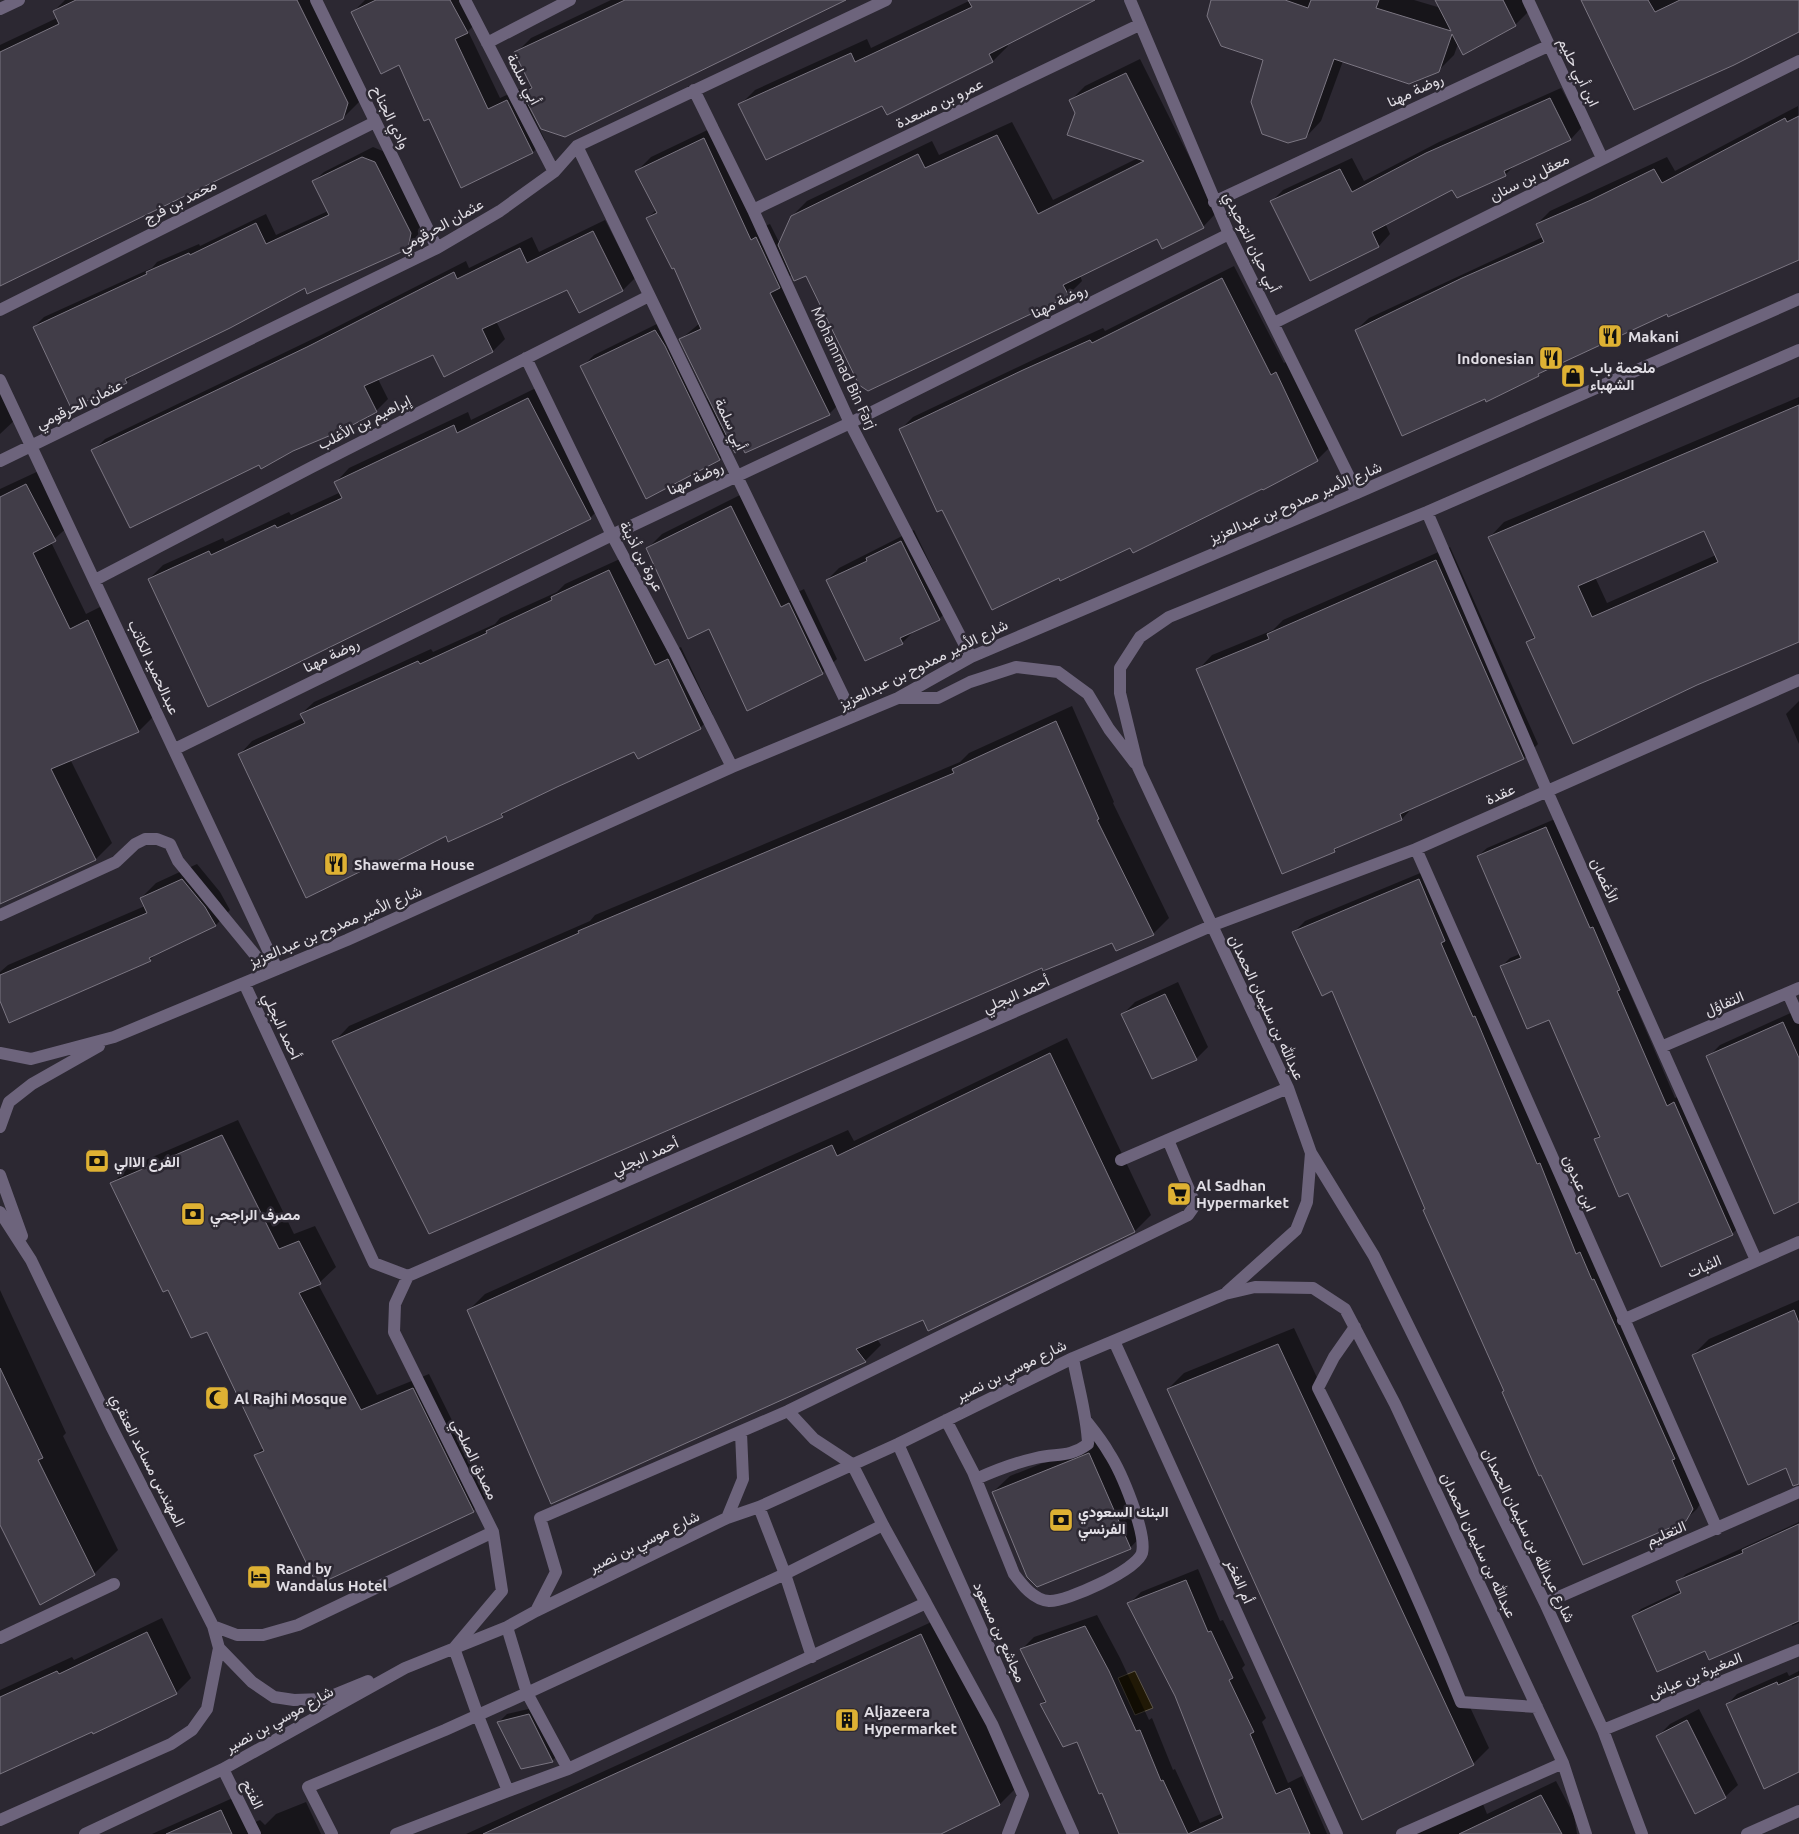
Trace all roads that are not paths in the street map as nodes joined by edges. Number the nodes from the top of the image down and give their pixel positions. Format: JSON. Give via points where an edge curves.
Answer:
{"nodes":[{"id":1,"x":19,"y":0,"type":"edge"},
{"id":2,"x":316,"y":0,"type":"edge"},
{"id":3,"x":465,"y":0,"type":"edge"},
{"id":4,"x":570,"y":0,"type":"edge"},
{"id":5,"x":886,"y":0,"type":"edge"},
{"id":6,"x":1130,"y":0,"type":"edge"},
{"id":7,"x":1528,"y":0,"type":"edge"},
{"id":8,"x":0,"y":9,"type":"edge"},
{"id":9,"x":1139,"y":25,"type":"junction"},
{"id":10,"x":487,"y":43,"type":"junction"},
{"id":11,"x":1548,"y":46,"type":"junction"},
{"id":12,"x":1799,"y":61,"type":"edge"},
{"id":13,"x":694,"y":90,"type":"junction"},
{"id":14,"x":375,"y":122,"type":"junction"},
{"id":15,"x":577,"y":146,"type":"junction"},
{"id":16,"x":1602,"y":158,"type":"junction"},
{"id":17,"x":554,"y":172,"type":"junction"},
{"id":18,"x":1214,"y":202,"type":"junction"},
{"id":19,"x":753,"y":210,"type":"junction"},
{"id":20,"x":1228,"y":234,"type":"junction"},
{"id":21,"x":437,"y":248,"type":"junction"},
{"id":22,"x":649,"y":296,"type":"junction"},
{"id":23,"x":1799,"y":299,"type":"edge"},
{"id":24,"x":0,"y":310,"type":"edge"},
{"id":25,"x":1274,"y":323,"type":"junction"},
{"id":26,"x":1799,"y":350,"type":"edge"},
{"id":27,"x":526,"y":358,"type":"junction"},
{"id":28,"x":0,"y":380,"type":"edge"},
{"id":29,"x":850,"y":423,"type":"junction"},
{"id":30,"x":30,"y":447,"type":"junction"},
{"id":31,"x":0,"y":461,"type":"edge"},
{"id":32,"x":738,"y":476,"type":"junction"},
{"id":33,"x":1357,"y":494,"type":"junction"},
{"id":34,"x":1428,"y":512,"type":"junction"},
{"id":35,"x":612,"y":535,"type":"junction"},
{"id":36,"x":95,"y":580,"type":"junction"},
{"id":37,"x":970,"y":657,"type":"junction"},
{"id":38,"x":1799,"y":680,"type":"edge"},
{"id":39,"x":898,"y":698,"type":"junction"},
{"id":40,"x":854,"y":716,"type":"junction"},
{"id":41,"x":175,"y":749,"type":"junction"},
{"id":42,"x":732,"y":767,"type":"junction"},
{"id":43,"x":1138,"y":767,"type":"junction"},
{"id":44,"x":1547,"y":791,"type":"junction"},
{"id":45,"x":1416,"y":849,"type":"junction"},
{"id":46,"x":0,"y":915,"type":"edge"},
{"id":47,"x":1211,"y":926,"type":"junction"},
{"id":48,"x":273,"y":971,"type":"junction"},
{"id":49,"x":244,"y":983,"type":"junction"},
{"id":50,"x":1794,"y":990,"type":"edge"},
{"id":51,"x":1799,"y":1018,"type":"edge"},
{"id":52,"x":114,"y":1038,"type":"junction"},
{"id":53,"x":1661,"y":1047,"type":"junction"},
{"id":54,"x":0,"y":1052,"type":"edge"},
{"id":55,"x":1288,"y":1088,"type":"junction"},
{"id":56,"x":0,"y":1127,"type":"edge"},
{"id":57,"x":1168,"y":1140,"type":"junction"},
{"id":58,"x":1311,"y":1153,"type":"junction"},
{"id":59,"x":1121,"y":1160,"type":"dead end"},
{"id":60,"x":0,"y":1175,"type":"edge"},
{"id":61,"x":0,"y":1212,"type":"edge"},
{"id":62,"x":1798,"y":1245,"type":"edge"},
{"id":63,"x":1374,"y":1256,"type":"joint"},
{"id":64,"x":30,"y":1260,"type":"junction"},
{"id":65,"x":1756,"y":1260,"type":"junction"},
{"id":66,"x":408,"y":1276,"type":"junction"},
{"id":67,"x":1225,"y":1294,"type":"junction"},
{"id":68,"x":1623,"y":1320,"type":"junction"},
{"id":69,"x":1355,"y":1327,"type":"junction"},
{"id":70,"x":1114,"y":1341,"type":"junction"},
{"id":71,"x":1074,"y":1358,"type":"junction"},
{"id":72,"x":788,"y":1411,"type":"junction"},
{"id":73,"x":946,"y":1420,"type":"junction"},
{"id":74,"x":1087,"y":1422,"type":"junction"},
{"id":75,"x":740,"y":1433,"type":"junction"},
{"id":76,"x":898,"y":1444,"type":"junction"},
{"id":77,"x":852,"y":1464,"type":"junction"},
{"id":78,"x":976,"y":1479,"type":"junction"},
{"id":79,"x":1799,"y":1492,"type":"edge"},
{"id":80,"x":759,"y":1507,"type":"junction"},
{"id":81,"x":727,"y":1518,"type":"junction"},
{"id":82,"x":883,"y":1525,"type":"junction"},
{"id":83,"x":1717,"y":1529,"type":"junction"},
{"id":84,"x":493,"y":1532,"type":"junction"},
{"id":85,"x":785,"y":1574,"type":"junction"},
{"id":86,"x":114,"y":1584,"type":"dead end"},
{"id":87,"x":926,"y":1603,"type":"junction"},
{"id":88,"x":1545,"y":1603,"type":"junction"},
{"id":89,"x":536,"y":1611,"type":"junction"},
{"id":90,"x":213,"y":1626,"type":"junction"},
{"id":91,"x":507,"y":1627,"type":"junction"},
{"id":92,"x":0,"y":1638,"type":"edge"},
{"id":93,"x":219,"y":1648,"type":"junction"},
{"id":94,"x":454,"y":1648,"type":"junction"},
{"id":95,"x":1799,"y":1650,"type":"edge"},
{"id":96,"x":812,"y":1658,"type":"junction"},
{"id":97,"x":404,"y":1668,"type":"junction"},
{"id":98,"x":528,"y":1693,"type":"junction"},
{"id":99,"x":1537,"y":1707,"type":"junction"},
{"id":100,"x":478,"y":1716,"type":"junction"},
{"id":101,"x":1603,"y":1730,"type":"junction"},
{"id":102,"x":1563,"y":1763,"type":"junction"},
{"id":103,"x":222,"y":1769,"type":"junction"},
{"id":104,"x":568,"y":1769,"type":"junction"},
{"id":105,"x":508,"y":1791,"type":"junction"},
{"id":106,"x":1799,"y":1811,"type":"edge"},
{"id":107,"x":0,"y":1820,"type":"edge"},
{"id":108,"x":105,"y":1829,"type":"edge"},
{"id":109,"x":1776,"y":1829,"type":"edge"},
{"id":110,"x":85,"y":1834,"type":"edge"},
{"id":111,"x":254,"y":1834,"type":"edge"},
{"id":112,"x":332,"y":1834,"type":"edge"},
{"id":113,"x":396,"y":1834,"type":"edge"},
{"id":114,"x":1008,"y":1834,"type":"edge"},
{"id":115,"x":1072,"y":1834,"type":"edge"},
{"id":116,"x":1337,"y":1834,"type":"edge"},
{"id":117,"x":1402,"y":1834,"type":"edge"},
{"id":118,"x":1586,"y":1834,"type":"edge"},
{"id":119,"x":1642,"y":1834,"type":"edge"},
{"id":120,"x":1747,"y":1834,"type":"edge"}],
"edges":[{"from":1,"to":8,"type":"street"},
{"from":2,"to":14,"type":"street","name":"وادي الجناح"},
{"from":3,"to":10,"type":"street","name":"أبي سلمة"},
{"from":4,"to":10,"type":"street"},
{"from":5,"to":13,"type":"street","name":"عثمان الحرقومي"},
{"from":6,"to":9,"type":"street","name":"أبي حيان التوحيدي"},
{"from":7,"to":11,"type":"street","name":"ابن أبي حليم"},
{"from":9,"to":18,"type":"street","name":"أبي حيان التوحيدي"},
{"from":9,"to":19,"type":"street","name":"عمرو بن مسعدة"},
{"from":10,"to":17,"type":"street","name":"أبي سلمة"},
{"from":11,"to":16,"type":"street","name":"ابن أبي حليم"},
{"from":11,"to":18,"type":"street","name":"روضة مهنا"},
{"from":12,"to":16,"type":"street","name":"معقل بن سنان"},
{"from":13,"to":15,"type":"street","name":"عثمان الحرقومي"},
{"from":13,"to":19,"type":"street","name":"Mohammad Bin Farj"},
{"from":14,"to":21,"type":"street","name":"وادي الجناح"},
{"from":14,"to":24,"type":"street","name":"محمد بن فرج"},
{"from":15,"to":17,"type":"street","name":"عثمان الحرقومي"},
{"from":15,"to":22,"type":"street","name":"أبي سلمة"},
{"from":16,"to":25,"type":"street","name":"معقل بن سنان"},
{"from":17,"to":21,"type":"street","name":"عثمان الحرقومي","via":[[500,211]]},
{"from":18,"to":20,"type":"street","name":"أبي حيان التوحيدي"},
{"from":19,"to":29,"type":"street","name":"Mohammad Bin Farj"},
{"from":20,"to":25,"type":"street","name":"أبي حيان التوحيدي"},
{"from":20,"to":29,"type":"street","name":"روضة مهنا"},
{"from":21,"to":30,"type":"street","name":"عثمان الحرقومي"},
{"from":22,"to":27,"type":"street","name":"إبراهيم بن الأغلب"},
{"from":22,"to":32,"type":"street","name":"أبي سلمة"},
{"from":23,"to":33,"type":"street","name":"شارع الأمير ممدوح بن عبدالعزيز"},
{"from":25,"to":33,"type":"street","name":"أبي حيان التوحيدي"},
{"from":26,"to":34,"type":"street"},
{"from":27,"to":35,"type":"street","name":"عروة بن أذينة"},
{"from":27,"to":36,"type":"street","name":"إبراهيم بن الأغلب"},
{"from":28,"to":30,"type":"street","name":"عبدالحميد الكاتب"},
{"from":29,"to":32,"type":"street","name":"روضة مهنا"},
{"from":29,"to":37,"type":"street","name":"Mohammad Bin Farj"},
{"from":30,"to":31,"type":"street","name":"عثمان الحرقومي"},
{"from":30,"to":36,"type":"street","name":"عبدالحميد الكاتب"},
{"from":32,"to":35,"type":"street","name":"روضة مهنا"},
{"from":32,"to":40,"type":"street","name":"أبي سلمة"},
{"from":33,"to":37,"type":"street","name":"شارع الأمير ممدوح بن عبدالعزيز"},
{"from":34,"to":43,"type":"street","via":[[1169,617],[1140,638],[1120,668],[1120,693]]},
{"from":34,"to":44,"type":"street","name":"الأغصان"},
{"from":35,"to":41,"type":"street","name":"روضة مهنا"},
{"from":35,"to":42,"type":"street","name":"عروة بن أذينة"},
{"from":36,"to":41,"type":"street","name":"عبدالحميد الكاتب"},
{"from":37,"to":39,"type":"street","name":"شارع الأمير ممدوح بن عبدالعزيز"},
{"from":38,"to":44,"type":"street","name":"عقدة"},
{"from":39,"to":40,"type":"street","name":"شارع الأمير ممدوح بن عبدالعزيز"},
{"from":39,"to":43,"type":"street","via":[[938,698],[970,682],[1016,667],[1058,672],[1088,694]]},
{"from":40,"to":42,"type":"street","name":"شارع الأمير ممدوح بن عبدالعزيز"},
{"from":41,"to":48,"type":"street","name":"عبدالحميد الكاتب"},
{"from":42,"to":48,"type":"street","name":"شارع الأمير ممدوح بن عبدالعزيز"},
{"from":43,"to":47,"type":"street","name":"عبدالله بن سليمان الحمدان"},
{"from":44,"to":45,"type":"street","name":"عقدة"},
{"from":44,"to":53,"type":"street","name":"الأغصان"},
{"from":45,"to":47,"type":"street","name":"عقدة"},
{"from":45,"to":68,"type":"street","name":"ابن عبدون"},
{"from":46,"to":48,"type":"street","via":[[116,862],[145,839],[157,839],[170,844],[178,860]]},
{"from":47,"to":55,"type":"street","name":"عبدالله بن سليمان الحمدان"},
{"from":47,"to":66,"type":"street","name":"أحمد البجلي"},
{"from":48,"to":49,"type":"street","name":"شارع الأمير ممدوح بن عبدالعزيز"},
{"from":49,"to":52,"type":"street","name":"شارع الأمير ممدوح بن عبدالعزيز"},
{"from":49,"to":66,"type":"street","name":"أحمد البجلي","via":[[374,1263]]},
{"from":50,"to":51,"type":"street"},
{"from":50,"to":53,"type":"street","name":"التفاؤل"},
{"from":52,"to":54,"type":"street","name":"شارع الأمير ممدوح بن عبدالعزيز","via":[[31,1059]]},
{"from":52,"to":56,"type":"street","via":[[32,1084],[9,1102]]},
{"from":53,"to":65,"type":"street","name":"الأغصان"},
{"from":55,"to":57,"type":"street"},
{"from":55,"to":58,"type":"street","name":"عبدالله بن سليمان الحمدان"},
{"from":57,"to":59,"type":"street"},
{"from":57,"to":72,"type":"street","via":[[1193,1199],[1193,1208],[1188,1215]]},
{"from":58,"to":63,"type":"street","name":"عبدالله بن سليمان الحمدان"},
{"from":58,"to":67,"type":"street","via":[[1307,1202],[1296,1230]]},
{"from":60,"to":64,"type":"street"},
{"from":61,"to":64,"type":"street","name":"المهندس مساعد العنقري"},
{"from":62,"to":65,"type":"street","name":"الثبات"},
{"from":63,"to":88,"type":"street","name":"شارع عبدالله بن سليمان الحمدان"},
{"from":64,"to":90,"type":"street","name":"المهندس مساعد العنقري"},
{"from":65,"to":68,"type":"street","name":"الثبات"},
{"from":66,"to":84,"type":"street","name":"مصدق الصلحي","via":[[395,1304],[394,1332]]},
{"from":67,"to":69,"type":"street","name":"عبدالله بن سليمان الحمدان","via":[[1255,1287],[1313,1288],[1345,1309]]},
{"from":67,"to":70,"type":"street","name":"شارع موسي بن نصير"},
{"from":68,"to":83,"type":"street","name":"ابن عبدون"},
{"from":69,"to":99,"type":"street","name":"عبدالله بن سليمان الحمدان","via":[[1395,1404]]},
{"from":69,"to":99,"type":"street","via":[[1318,1388],[1384,1522],[1461,1702]]},
{"from":70,"to":71,"type":"street","name":"شارع موسي بن نصير"},
{"from":70,"to":116,"type":"street","name":"أم الفخر"},
{"from":71,"to":73,"type":"street","name":"شارع موسي بن نصير"},
{"from":71,"to":74,"type":"street"},
{"from":72,"to":75,"type":"street"},
{"from":72,"to":77,"type":"street","via":[[814,1439]]},
{"from":73,"to":76,"type":"street","name":"شارع موسي بن نصير"},
{"from":73,"to":78,"type":"street"},
{"from":74,"to":78,"type":"street","via":[[1088,1444],[1076,1453],[1006,1465]]},
{"from":74,"to":78,"type":"street","via":[[1110,1454],[1142,1532],[1141,1556],[1134,1566],[1110,1580],[1051,1601],[1022,1586],[1014,1574]]},
{"from":75,"to":81,"type":"street","via":[[743,1479]]},
{"from":75,"to":89,"type":"street","via":[[540,1518],[556,1572]]},
{"from":76,"to":77,"type":"street","name":"شارع موسي بن نصير"},
{"from":76,"to":115,"type":"street","name":"مجاشع بن مسعود"},
{"from":77,"to":80,"type":"street","name":"شارع موسي بن نصير"},
{"from":77,"to":82,"type":"street"},
{"from":79,"to":83,"type":"street","name":"التعليم"},
{"from":80,"to":81,"type":"street","name":"شارع موسي بن نصير"},
{"from":80,"to":85,"type":"street"},
{"from":81,"to":89,"type":"street","name":"شارع موسي بن نصير"},
{"from":82,"to":85,"type":"street"},
{"from":82,"to":87,"type":"street"},
{"from":83,"to":88,"type":"street","name":"التعليم"},
{"from":84,"to":90,"type":"street","via":[[298,1625],[263,1635],[237,1635]]},
{"from":84,"to":94,"type":"street","name":"مصدق الصلحي","via":[[502,1590]]},
{"from":85,"to":96,"type":"street"},
{"from":85,"to":98,"type":"street"},
{"from":86,"to":92,"type":"street"},
{"from":87,"to":96,"type":"street"},
{"from":87,"to":114,"type":"street","via":[[992,1724],[1023,1795]]},
{"from":88,"to":101,"type":"street","name":"شارع عبدالله بن سليمان الحمدان"},
{"from":89,"to":91,"type":"street","name":"شارع موسي بن نصير"},
{"from":90,"to":93,"type":"street","name":"المهندس مساعد العنقري"},
{"from":91,"to":94,"type":"street","name":"شارع موسي بن نصير"},
{"from":91,"to":98,"type":"street"},
{"from":93,"to":97,"type":"street","via":[[252,1682],[274,1697],[294,1700],[324,1699]]},
{"from":93,"to":107,"type":"street","name":"المهندس مساعد العنقري","via":[[207,1709],[192,1730],[171,1744]]},
{"from":94,"to":97,"type":"street","name":"شارع موسي بن نصير"},
{"from":94,"to":100,"type":"street"},
{"from":95,"to":101,"type":"street","name":"المغيرة بن عياش"},
{"from":96,"to":104,"type":"street"},
{"from":97,"to":103,"type":"street","name":"شارع موسي بن نصير"},
{"from":98,"to":100,"type":"street"},
{"from":98,"to":104,"type":"street"},
{"from":99,"to":102,"type":"street","name":"عبدالله بن سليمان الحمدان"},
{"from":100,"to":105,"type":"street"},
{"from":100,"to":112,"type":"street","via":[[308,1787]]},
{"from":101,"to":119,"type":"street","name":"شارع عبدالله بن سليمان الحمدان"},
{"from":102,"to":117,"type":"street"},
{"from":102,"to":118,"type":"street","name":"عبدالله بن سليمان الحمدان"},
{"from":103,"to":108,"type":"street","name":"شارع موسي بن نصير"},
{"from":103,"to":111,"type":"street","name":"الفتح"},
{"from":104,"to":105,"type":"street"},
{"from":105,"to":113,"type":"street"},
{"from":106,"to":109,"type":"street"},
{"from":108,"to":110,"type":"street","name":"شارع موسي بن نصير"},
{"from":109,"to":120,"type":"street"}]}
